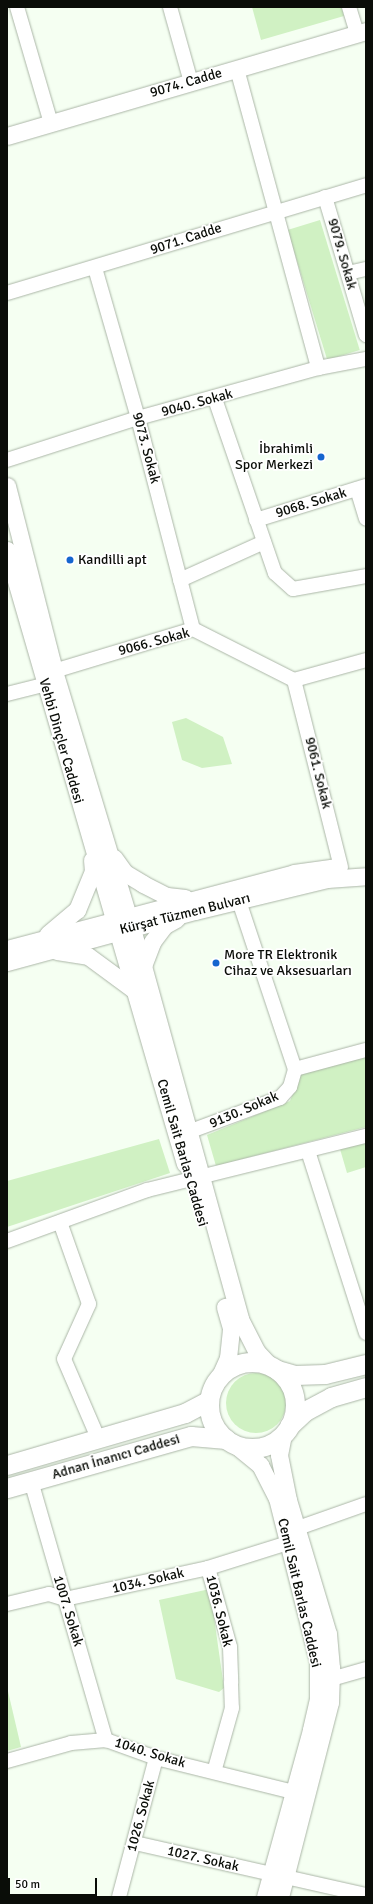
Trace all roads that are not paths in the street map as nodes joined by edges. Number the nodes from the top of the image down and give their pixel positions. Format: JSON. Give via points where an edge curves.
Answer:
{"nodes":[{"id":1,"x":17,"y":7,"type":"edge"},
{"id":2,"x":170,"y":7,"type":"edge"},
{"id":3,"x":349,"y":7,"type":"edge"},
{"id":4,"x":361,"y":33,"type":"edge"},
{"id":5,"x":237,"y":69,"type":"junction"},
{"id":6,"x":191,"y":82,"type":"junction"},
{"id":7,"x":51,"y":123,"type":"junction"},
{"id":8,"x":7,"y":136,"type":"edge"},
{"id":9,"x":366,"y":186,"type":"edge"},
{"id":10,"x":326,"y":197,"type":"junction"},
{"id":11,"x":275,"y":211,"type":"junction"},
{"id":12,"x":94,"y":268,"type":"junction"},
{"id":13,"x":366,"y":268,"type":"edge"},
{"id":14,"x":348,"y":273,"type":"junction"},
{"id":15,"x":7,"y":293,"type":"edge"},
{"id":16,"x":366,"y":334,"type":"edge"},
{"id":17,"x":366,"y":359,"type":"edge"},
{"id":18,"x":318,"y":368,"type":"junction"},
{"id":19,"x":215,"y":399,"type":"junction"},
{"id":20,"x":138,"y":418,"type":"junction"},
{"id":21,"x":7,"y":460,"type":"edge"},
{"id":22,"x":7,"y":486,"type":"edge"},
{"id":23,"x":361,"y":488,"type":"edge"},
{"id":24,"x":366,"y":518,"type":"edge"},
{"id":25,"x":256,"y":520,"type":"junction"},
{"id":26,"x":264,"y":542,"type":"junction"},
{"id":27,"x":7,"y":550,"type":"edge"},
{"id":28,"x":366,"y":576,"type":"edge"},
{"id":29,"x":180,"y":580,"type":"junction"},
{"id":30,"x":193,"y":629,"type":"junction"},
{"id":31,"x":366,"y":660,"type":"edge"},
{"id":32,"x":54,"y":671,"type":"junction"},
{"id":33,"x":294,"y":680,"type":"junction"},
{"id":34,"x":44,"y":685,"type":"junction"},
{"id":35,"x":7,"y":694,"type":"edge"},
{"id":36,"x":90,"y":842,"type":"junction"},
{"id":37,"x":108,"y":851,"type":"junction"},
{"id":38,"x":366,"y":865,"type":"edge"},
{"id":39,"x":341,"y":867,"type":"junction"},
{"id":40,"x":366,"y":876,"type":"edge"},
{"id":41,"x":239,"y":901,"type":"junction"},
{"id":42,"x":195,"y":905,"type":"junction"},
{"id":43,"x":122,"y":923,"type":"junction"},
{"id":44,"x":41,"y":946,"type":"junction"},
{"id":45,"x":7,"y":949,"type":"edge"},
{"id":46,"x":7,"y":962,"type":"edge"},
{"id":47,"x":143,"y":966,"type":"junction"},
{"id":48,"x":137,"y":992,"type":"junction"},
{"id":49,"x":366,"y":1050,"type":"edge"},
{"id":50,"x":295,"y":1069,"type":"junction"},
{"id":51,"x":182,"y":1134,"type":"junction"},
{"id":52,"x":366,"y":1136,"type":"edge"},
{"id":53,"x":308,"y":1151,"type":"junction"},
{"id":54,"x":195,"y":1179,"type":"junction"},
{"id":55,"x":60,"y":1222,"type":"junction"},
{"id":56,"x":7,"y":1241,"type":"edge"},
{"id":57,"x":366,"y":1333,"type":"edge"},
{"id":58,"x":366,"y":1364,"type":"edge"},
{"id":59,"x":274,"y":1368,"type":"junction"},
{"id":60,"x":220,"y":1376,"type":"junction"},
{"id":61,"x":366,"y":1387,"type":"edge"},
{"id":62,"x":210,"y":1400,"type":"junction"},
{"id":63,"x":286,"y":1430,"type":"junction"},
{"id":64,"x":98,"y":1438,"type":"junction"},
{"id":65,"x":230,"y":1441,"type":"junction"},
{"id":66,"x":7,"y":1465,"type":"edge"},
{"id":67,"x":31,"y":1481,"type":"junction"},
{"id":68,"x":7,"y":1488,"type":"edge"},
{"id":69,"x":366,"y":1504,"type":"edge"},
{"id":70,"x":292,"y":1536,"type":"junction"},
{"id":71,"x":208,"y":1568,"type":"junction"},
{"id":72,"x":65,"y":1600,"type":"junction"},
{"id":73,"x":7,"y":1604,"type":"edge"},
{"id":74,"x":366,"y":1669,"type":"edge"},
{"id":75,"x":331,"y":1679,"type":"junction"},
{"id":76,"x":106,"y":1740,"type":"junction"},
{"id":77,"x":156,"y":1758,"type":"junction"},
{"id":78,"x":7,"y":1761,"type":"edge"},
{"id":79,"x":214,"y":1772,"type":"junction"},
{"id":80,"x":293,"y":1792,"type":"junction"},
{"id":81,"x":135,"y":1843,"type":"junction"},
{"id":82,"x":278,"y":1876,"type":"junction"},
{"id":83,"x":366,"y":1895,"type":"edge"},
{"id":84,"x":119,"y":1897,"type":"edge"},
{"id":85,"x":265,"y":1897,"type":"edge"},
{"id":86,"x":280,"y":1897,"type":"edge"}],
"edges":[{"from":1,"to":7,"type":"street"},
{"from":2,"to":6,"type":"street"},
{"from":3,"to":4,"type":"street"},
{"from":4,"to":5,"type":"street","name":"9074. Cadde"},
{"from":5,"to":6,"type":"street","name":"9074. Cadde"},
{"from":5,"to":11,"type":"street"},
{"from":6,"to":7,"type":"street","name":"9074. Cadde"},
{"from":7,"to":8,"type":"street","name":"9074. Cadde"},
{"from":9,"to":10,"type":"street","name":"9071. Cadde"},
{"from":10,"to":11,"type":"street","name":"9071. Cadde"},
{"from":10,"to":14,"type":"street","name":"9079. Sokak"},
{"from":11,"to":12,"type":"street","name":"9071. Cadde"},
{"from":11,"to":18,"type":"street"},
{"from":12,"to":15,"type":"street","name":"9071. Cadde"},
{"from":12,"to":20,"type":"street","name":"9073. Sokak"},
{"from":13,"to":14,"type":"street"},
{"from":14,"to":16,"type":"street","name":"9079. Sokak"},
{"from":17,"to":18,"type":"street","name":"9040. Sokak"},
{"from":18,"to":19,"type":"street","name":"9040. Sokak"},
{"from":19,"to":20,"type":"street","name":"9040. Sokak"},
{"from":19,"to":25,"type":"street"},
{"from":20,"to":21,"type":"street","name":"9040. Sokak"},
{"from":20,"to":29,"type":"street","name":"9073. Sokak"},
{"from":22,"to":32,"type":"street"},
{"from":23,"to":24,"type":"street"},
{"from":23,"to":25,"type":"street","name":"9068. Sokak"},
{"from":25,"to":26,"type":"street"},
{"from":26,"to":28,"type":"street","via":[[275,573],[293,589]]},
{"from":26,"to":29,"type":"street"},
{"from":27,"to":34,"type":"street","name":"Vehbi Dinçler Caddesi"},
{"from":29,"to":30,"type":"street","name":"9073. Sokak"},
{"from":30,"to":32,"type":"street","name":"9066. Sokak"},
{"from":30,"to":33,"type":"street","name":"9066. Sokak"},
{"from":31,"to":33,"type":"street"},
{"from":32,"to":37,"type":"street"},
{"from":33,"to":39,"type":"street","name":"9061. Sokak"},
{"from":34,"to":35,"type":"street"},
{"from":34,"to":36,"type":"street","name":"Vehbi Dinçler Caddesi"},
{"from":36,"to":43,"type":"street","name":"Vehbi Dinçler Caddesi"},
{"from":36,"to":44,"type":"street","via":[[93,871],[77,910]]},
{"from":37,"to":42,"type":"street","via":[[125,873],[167,896]]},
{"from":37,"to":43,"type":"street"},
{"from":38,"to":39,"type":"street","name":"Kürşat Tüzmen Bulvarı"},
{"from":39,"to":42,"type":"street","name":"Kürşat Tüzmen Bulvarı","via":[[294,873]]},
{"from":40,"to":41,"type":"street","name":"Kürşat Tüzmen Bulvarı","via":[[327,880]]},
{"from":41,"to":42,"type":"street","name":"Kürşat Tüzmen Bulvarı"},
{"from":41,"to":50,"type":"street"},
{"from":42,"to":43,"type":"street","name":"Kürşat Tüzmen Bulvarı"},
{"from":42,"to":47,"type":"street","via":[[165,925],[152,942]]},
{"from":43,"to":44,"type":"street","name":"Kürşat Tüzmen Bulvarı"},
{"from":43,"to":47,"type":"street","name":"Cemil Sait Barlas Caddesi"},
{"from":43,"to":48,"type":"street","name":"Cemil Sait Barlas Caddesi"},
{"from":44,"to":45,"type":"street","name":"Kürşat Tüzmen Bulvarı"},
{"from":44,"to":46,"type":"street","name":"Kürşat Tüzmen Bulvarı"},
{"from":44,"to":48,"type":"street","via":[[88,956]]},
{"from":47,"to":51,"type":"street","name":"Cemil Sait Barlas Caddesi"},
{"from":48,"to":51,"type":"street","name":"Cemil Sait Barlas Caddesi"},
{"from":49,"to":50,"type":"street"},
{"from":50,"to":51,"type":"street","name":"9130. Sokak","via":[[290,1087],[280,1098]]},
{"from":51,"to":54,"type":"street","name":"Cemil Sait Barlas Caddesi"},
{"from":52,"to":53,"type":"street"},
{"from":53,"to":54,"type":"street"},
{"from":53,"to":57,"type":"street"},
{"from":54,"to":55,"type":"street","via":[[147,1190]]},
{"from":54,"to":59,"type":"street","name":"Cemil Sait Barlas Caddesi","via":[[240,1319],[256,1351]]},
{"from":54,"to":60,"type":"street","name":"Cemil Sait Barlas Caddesi","via":[[231,1328],[228,1358]]},
{"from":55,"to":56,"type":"street"},
{"from":55,"to":64,"type":"street","via":[[89,1304],[64,1359]]},
{"from":58,"to":59,"type":"main road","via":[[325,1374],[295,1375]]},
{"from":59,"to":60,"type":"main road","via":[[243,1363]]},
{"from":59,"to":63,"type":"main road","via":[[293,1392],[294,1410]]},
{"from":60,"to":62,"type":"main road"},
{"from":61,"to":63,"type":"main road","via":[[332,1397],[306,1411]]},
{"from":62,"to":64,"type":"main road","name":"Adnan İnanıcı Caddesi","via":[[185,1413]]},
{"from":62,"to":65,"type":"main road","via":[[215,1426]]},
{"from":63,"to":65,"type":"main road","via":[[260,1447]]},
{"from":63,"to":70,"type":"street","name":"Cemil Sait Barlas Caddesi","via":[[279,1455]]},
{"from":64,"to":66,"type":"main road","name":"Adnan İnanıcı Caddesi"},
{"from":65,"to":67,"type":"main road","name":"Adnan İnanıcı Caddesi","via":[[191,1436]]},
{"from":65,"to":70,"type":"street","name":"Cemil Sait Barlas Caddesi","via":[[260,1465]]},
{"from":67,"to":68,"type":"main road","name":"Adnan İnanıcı Caddesi"},
{"from":67,"to":72,"type":"street","name":"1007. Sokak"},
{"from":69,"to":70,"type":"street","name":"1034. Sokak"},
{"from":70,"to":71,"type":"street","name":"1034. Sokak"},
{"from":70,"to":75,"type":"street","name":"Cemil Sait Barlas Caddesi","via":[[328,1634]]},
{"from":70,"to":80,"type":"street","name":"Cemil Sait Barlas Caddesi","via":[[318,1661],[318,1699]]},
{"from":71,"to":72,"type":"street","name":"1034. Sokak"},
{"from":71,"to":79,"type":"street","name":"1036. Sokak","via":[[230,1647],[232,1708]]},
{"from":72,"to":73,"type":"street","name":"1034. Sokak","via":[[49,1594]]},
{"from":72,"to":76,"type":"street","name":"1007. Sokak"},
{"from":74,"to":75,"type":"street"},
{"from":75,"to":82,"type":"street","name":"Cemil Sait Barlas Caddesi","via":[[330,1702]]},
{"from":76,"to":77,"type":"street","name":"1040. Sokak"},
{"from":76,"to":78,"type":"street","name":"1040. Sokak","via":[[72,1743]]},
{"from":77,"to":79,"type":"street","name":"1040. Sokak"},
{"from":77,"to":81,"type":"street","name":"1026. Sokak"},
{"from":79,"to":80,"type":"street","name":"1040. Sokak"},
{"from":80,"to":82,"type":"street","name":"Cemil Sait Barlas Caddesi"},
{"from":81,"to":82,"type":"street","name":"1027. Sokak"},
{"from":81,"to":84,"type":"street","name":"1026. Sokak"},
{"from":82,"to":83,"type":"street","name":"1027. Sokak"},
{"from":82,"to":85,"type":"street","name":"Cemil Sait Barlas Caddesi"},
{"from":82,"to":86,"type":"street","name":"Cemil Sait Barlas Caddesi"}]}
